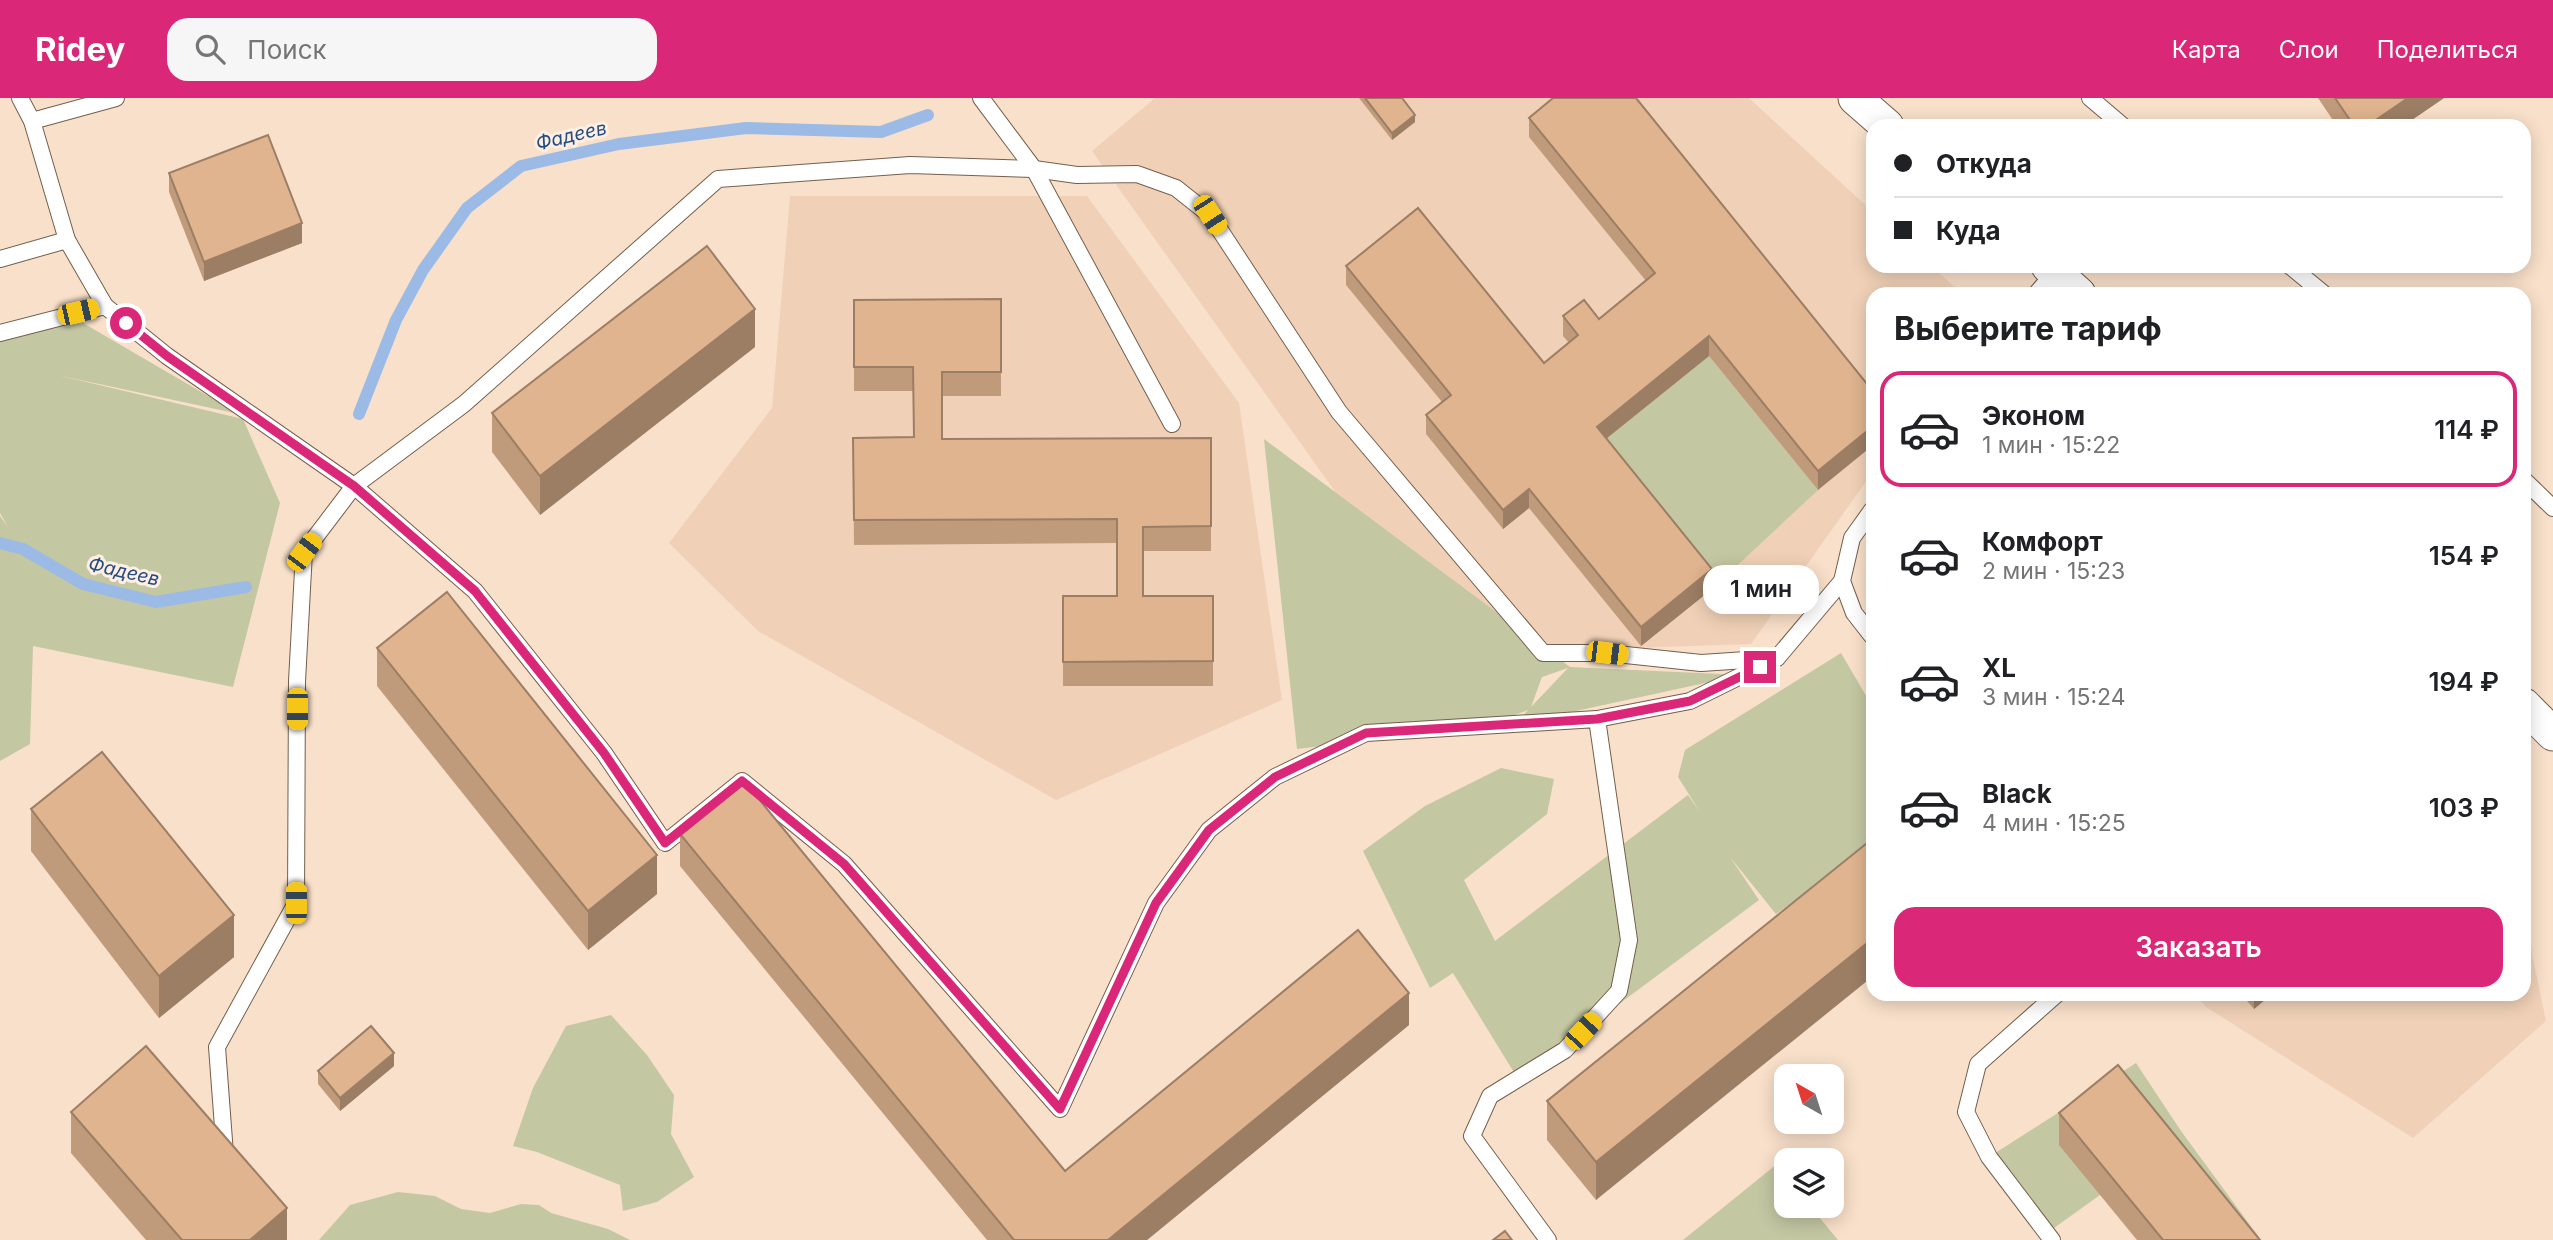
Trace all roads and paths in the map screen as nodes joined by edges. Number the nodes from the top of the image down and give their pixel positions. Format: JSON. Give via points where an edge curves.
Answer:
{"nodes":[{"id":1,"x":20,"y":98,"type":"edge"},
{"id":2,"x":116,"y":98,"type":"edge"},
{"id":3,"x":981,"y":98,"type":"edge"},
{"id":4,"x":1855,"y":98,"type":"edge"},
{"id":5,"x":2090,"y":98,"type":"edge"},
{"id":6,"x":1879,"y":119,"type":"edge"},
{"id":7,"x":2115,"y":119,"type":"edge"},
{"id":8,"x":32,"y":121,"type":"junction"},
{"id":9,"x":1034,"y":169,"type":"junction"},
{"id":10,"x":67,"y":240,"type":"junction"},
{"id":11,"x":0,"y":259,"type":"edge"},
{"id":12,"x":2298,"y":273,"type":"edge"},
{"id":13,"x":2046,"y":277,"type":"edge"},
{"id":14,"x":2065,"y":287,"type":"edge"},
{"id":15,"x":2315,"y":287,"type":"edge"},
{"id":16,"x":105,"y":306,"type":"junction"},
{"id":17,"x":0,"y":333,"type":"edge"},
{"id":18,"x":1172,"y":424,"type":"dead end"},
{"id":19,"x":354,"y":486,"type":"junction"},
{"id":20,"x":2531,"y":487,"type":"edge"},
{"id":21,"x":2553,"y":508,"type":"edge"},
{"id":22,"x":1866,"y":518,"type":"edge"},
{"id":23,"x":1842,"y":582,"type":"junction"},
{"id":24,"x":1866,"y":628,"type":"edge"},
{"id":25,"x":1777,"y":658,"type":"junction"},
{"id":26,"x":2531,"y":712,"type":"edge"},
{"id":27,"x":1597,"y":719,"type":"junction"},
{"id":28,"x":2553,"y":734,"type":"edge"},
{"id":29,"x":2049,"y":1001,"type":"edge"},
{"id":30,"x":225,"y":1157,"type":"edge"},
{"id":31,"x":1548,"y":1240,"type":"edge"},
{"id":32,"x":2052,"y":1240,"type":"edge"}],
"edges":[{"from":1,"to":8,"type":"lane"},
{"from":2,"to":8,"type":"lane"},
{"from":3,"to":9,"type":"lane"},
{"from":4,"to":6,"type":"street"},
{"from":5,"to":7,"type":"lane"},
{"from":8,"to":10,"type":"lane"},
{"from":9,"to":18,"type":"lane"},
{"from":9,"to":19,"type":"lane","via":[[910,165],[718,179],[464,404]]},
{"from":9,"to":25,"type":"lane","via":[[1077,175],[1137,174],[1176,188],[1210,215],[1339,412],[1543,653],[1607,653],[1701,663]]},
{"from":10,"to":11,"type":"lane"},
{"from":10,"to":16,"type":"lane"},
{"from":12,"to":15,"type":"lane"},
{"from":13,"to":14,"type":"street"},
{"from":16,"to":17,"type":"lane"},
{"from":16,"to":19,"type":"lane","via":[[167,356]]},
{"from":19,"to":27,"type":"lane","via":[[475,591],[604,753],[665,843],[742,781],[844,864],[1060,1109],[1156,903],[1209,830],[1275,777],[1366,733]]},
{"from":19,"to":30,"type":"lane","via":[[304,552],[297,681],[296,903],[217,1047]]},
{"from":20,"to":21,"type":"lane"},
{"from":22,"to":23,"type":"lane","via":[[1852,538]]},
{"from":23,"to":24,"type":"lane"},
{"from":23,"to":25,"type":"lane"},
{"from":25,"to":27,"type":"lane","via":[[1690,701]]},
{"from":26,"to":28,"type":"street"},
{"from":27,"to":31,"type":"lane","via":[[1629,940],[1619,991],[1565,1050],[1490,1096],[1472,1136]]},
{"from":29,"to":32,"type":"lane","via":[[1978,1064],[1966,1112],[1989,1157]]}]}
